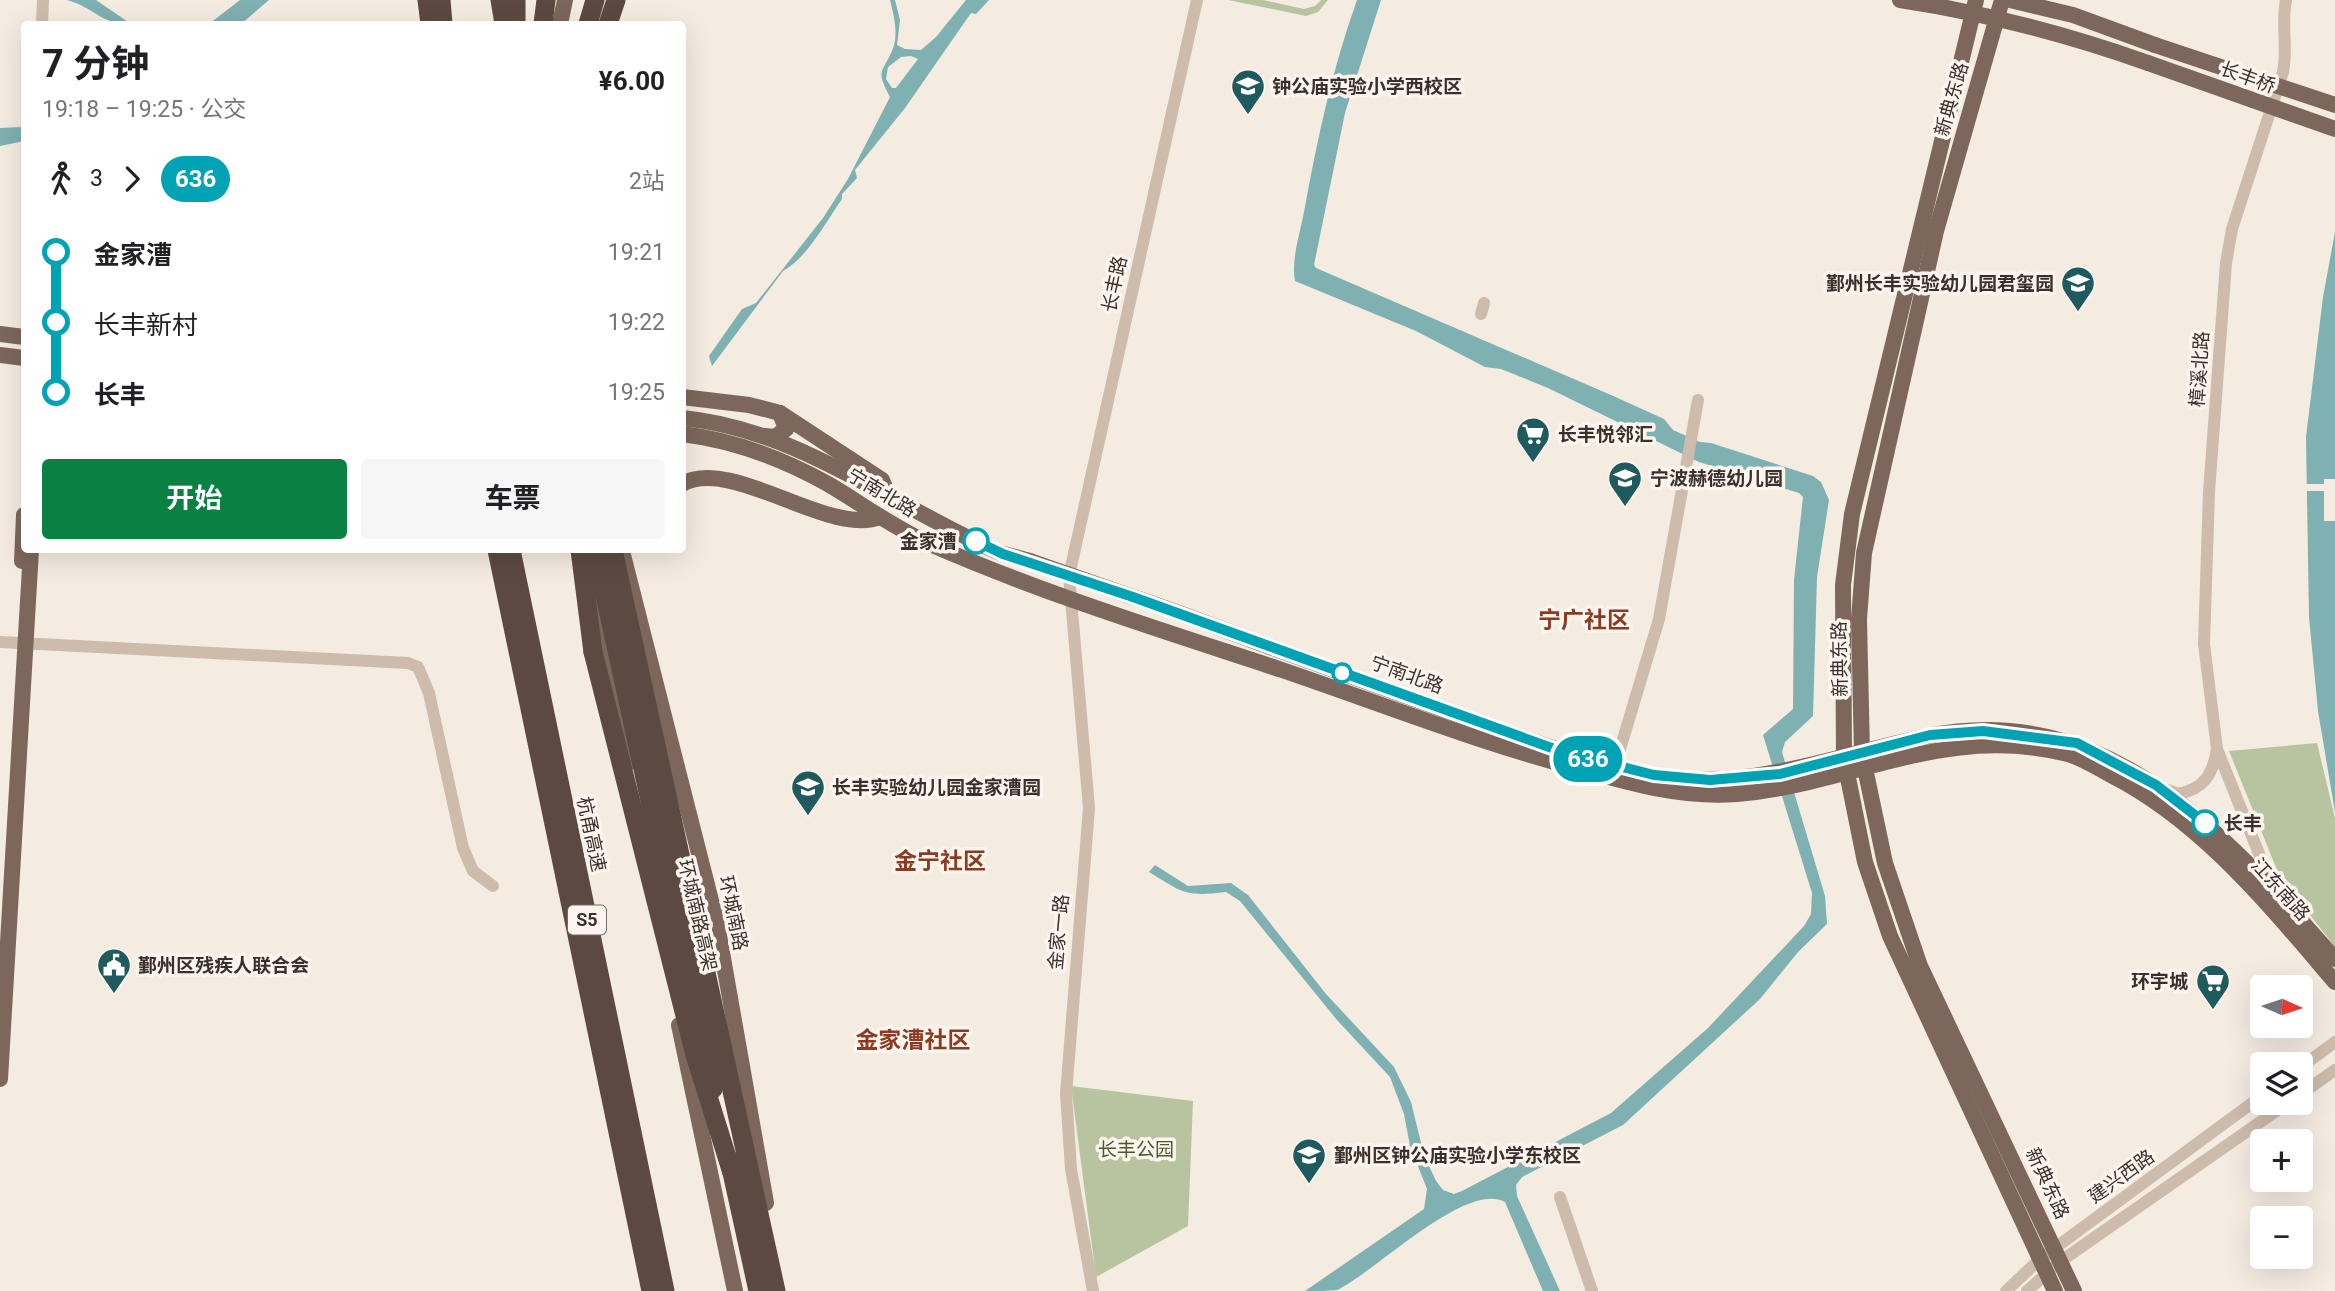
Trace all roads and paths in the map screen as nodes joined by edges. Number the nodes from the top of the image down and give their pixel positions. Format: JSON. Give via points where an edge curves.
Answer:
{"nodes":[{"id":1,"x":43,"y":0,"type":"edge"},
{"id":2,"x":50,"y":0,"type":"edge"},
{"id":3,"x":427,"y":0,"type":"edge"},
{"id":4,"x":441,"y":0,"type":"edge"},
{"id":5,"x":500,"y":0,"type":"edge"},
{"id":6,"x":516,"y":0,"type":"edge"},
{"id":7,"x":546,"y":0,"type":"edge"},
{"id":8,"x":565,"y":0,"type":"edge"},
{"id":9,"x":594,"y":0,"type":"edge"},
{"id":10,"x":616,"y":0,"type":"edge"},
{"id":11,"x":1197,"y":0,"type":"edge"},
{"id":12,"x":1900,"y":0,"type":"edge"},
{"id":13,"x":2002,"y":0,"type":"edge"},
{"id":14,"x":2010,"y":0,"type":"edge"},
{"id":15,"x":2286,"y":0,"type":"edge"},
{"id":16,"x":1975,"y":6,"type":"edge"},
{"id":17,"x":1996,"y":17,"type":"junction"},
{"id":18,"x":42,"y":21,"type":"edge"},
{"id":19,"x":50,"y":21,"type":"edge"},
{"id":20,"x":430,"y":21,"type":"edge"},
{"id":21,"x":443,"y":21,"type":"edge"},
{"id":22,"x":504,"y":21,"type":"edge"},
{"id":23,"x":516,"y":21,"type":"edge"},
{"id":24,"x":543,"y":21,"type":"edge"},
{"id":25,"x":561,"y":21,"type":"edge"},
{"id":26,"x":590,"y":21,"type":"edge"},
{"id":27,"x":609,"y":21,"type":"edge"},
{"id":28,"x":2335,"y":105,"type":"edge"},
{"id":29,"x":2335,"y":130,"type":"edge"},
{"id":30,"x":0,"y":334,"type":"edge"},
{"id":31,"x":21,"y":337,"type":"edge"},
{"id":32,"x":0,"y":355,"type":"edge"},
{"id":33,"x":21,"y":358,"type":"edge"},
{"id":34,"x":686,"y":397,"type":"edge"},
{"id":35,"x":1698,"y":400,"type":"dead end"},
{"id":36,"x":780,"y":413,"type":"junction"},
{"id":37,"x":686,"y":418,"type":"edge"},
{"id":38,"x":686,"y":435,"type":"edge"},
{"id":39,"x":765,"y":436,"type":"junction"},
{"id":40,"x":686,"y":483,"type":"edge"},
{"id":41,"x":889,"y":497,"type":"junction"},
{"id":42,"x":849,"y":498,"type":"junction"},
{"id":43,"x":840,"y":515,"type":"junction"},
{"id":44,"x":880,"y":517,"type":"junction"},
{"id":45,"x":23,"y":553,"type":"edge"},
{"id":46,"x":31,"y":553,"type":"edge"},
{"id":47,"x":498,"y":553,"type":"edge"},
{"id":48,"x":512,"y":553,"type":"edge"},
{"id":49,"x":581,"y":553,"type":"edge"},
{"id":50,"x":582,"y":553,"type":"edge"},
{"id":51,"x":596,"y":553,"type":"edge"},
{"id":52,"x":614,"y":553,"type":"edge"},
{"id":53,"x":623,"y":553,"type":"edge"},
{"id":54,"x":623,"y":553,"type":"edge"},
{"id":55,"x":1069,"y":576,"type":"junction"},
{"id":56,"x":1071,"y":600,"type":"junction"},
{"id":57,"x":0,"y":642,"type":"edge"},
{"id":58,"x":21,"y":643,"type":"junction"},
{"id":59,"x":2217,"y":749,"type":"junction"},
{"id":60,"x":1863,"y":760,"type":"junction"},
{"id":61,"x":1845,"y":764,"type":"junction"},
{"id":62,"x":1615,"y":766,"type":"junction"},
{"id":63,"x":1789,"y":778,"type":"junction"},
{"id":64,"x":2156,"y":785,"type":"junction"},
{"id":65,"x":493,"y":886,"type":"dead end"},
{"id":66,"x":2272,"y":887,"type":"junction"},
{"id":67,"x":0,"y":917,"type":"edge"},
{"id":68,"x":2335,"y":960,"type":"edge"},
{"id":69,"x":2335,"y":982,"type":"edge"},
{"id":70,"x":2335,"y":1042,"type":"edge"},
{"id":71,"x":2313,"y":1058,"type":"edge"},
{"id":72,"x":2335,"y":1070,"type":"edge"},
{"id":73,"x":0,"y":1079,"type":"edge"},
{"id":74,"x":2313,"y":1086,"type":"edge"},
{"id":75,"x":2250,"y":1105,"type":"edge"},
{"id":76,"x":2269,"y":1115,"type":"edge"},
{"id":77,"x":739,"y":1166,"type":"junction"},
{"id":78,"x":1560,"y":1197,"type":"dead end"},
{"id":79,"x":2058,"y":1254,"type":"junction"},
{"id":80,"x":2040,"y":1259,"type":"junction"},
{"id":81,"x":2047,"y":1274,"type":"junction"},
{"id":82,"x":651,"y":1291,"type":"edge"},
{"id":83,"x":665,"y":1291,"type":"edge"},
{"id":84,"x":735,"y":1291,"type":"edge"},
{"id":85,"x":758,"y":1291,"type":"edge"},
{"id":86,"x":776,"y":1291,"type":"edge"},
{"id":87,"x":783,"y":1291,"type":"edge"},
{"id":88,"x":1093,"y":1291,"type":"edge"},
{"id":89,"x":1592,"y":1291,"type":"edge"},
{"id":90,"x":2006,"y":1291,"type":"edge"},
{"id":91,"x":2027,"y":1291,"type":"edge"},
{"id":92,"x":2055,"y":1291,"type":"edge"},
{"id":93,"x":2074,"y":1291,"type":"edge"}],
"edges":[{"from":1,"to":18,"type":"street"},
{"from":2,"to":19,"type":"street"},
{"from":3,"to":20,"type":"highway"},
{"from":4,"to":21,"type":"highway"},
{"from":5,"to":22,"type":"highway"},
{"from":6,"to":23,"type":"highway"},
{"from":7,"to":24,"type":"highway"},
{"from":8,"to":25,"type":"main road"},
{"from":9,"to":26,"type":"highway","bridge":true},
{"from":10,"to":27,"type":"highway"},
{"from":11,"to":55,"type":"street","name":"长丰路"},
{"from":12,"to":16,"type":"main road","name":"长丰桥"},
{"from":13,"to":17,"type":"main road","name":"新典东路"},
{"from":14,"to":28,"type":"main road","name":"长丰桥","bridge":true,"via":[[2073,15]]},
{"from":15,"to":59,"type":"street","name":"樟溪北路","via":[[2283,72],[2232,229],[2226,263],[2209,492],[2204,644]]},
{"from":16,"to":17,"type":"main road","name":"长丰桥"},
{"from":16,"to":61,"type":"main road","name":"新典东路","via":[[1852,514],[1843,586]]},
{"from":17,"to":29,"type":"main road","name":"长丰桥","bridge":true,"via":[[2068,35]]},
{"from":17,"to":60,"type":"main road","name":"新典东路","via":[[1936,232],[1864,553],[1859,619]]},
{"from":30,"to":31,"type":"main road"},
{"from":32,"to":33,"type":"main road"},
{"from":34,"to":36,"type":"main road"},
{"from":35,"to":62,"type":"street","via":[[1659,619]]},
{"from":36,"to":39,"type":"main road","via":[[786,429],[775,437]]},
{"from":36,"to":41,"type":"main road","via":[[882,480]]},
{"from":37,"to":39,"type":"main road","name":"宁南北路","via":[[720,422]]},
{"from":38,"to":42,"type":"main road","name":"宁南北路","via":[[770,456]]},
{"from":39,"to":41,"type":"main road","name":"宁南北路","via":[[835,466]]},
{"from":40,"to":43,"type":"main road","via":[[707,477],[746,485]]},
{"from":41,"to":55,"type":"main road","name":"宁南北路","via":[[1003,554]]},
{"from":42,"to":43,"type":"main road"},
{"from":42,"to":44,"type":"main road","name":"宁南北路"},
{"from":43,"to":44,"type":"main road"},
{"from":44,"to":56,"type":"main road","name":"宁南北路","via":[[927,542]]},
{"from":45,"to":58,"type":"main road"},
{"from":46,"to":58,"type":"main road"},
{"from":47,"to":82,"type":"highway","name":"杭甬高速","number":"S5"},
{"from":48,"to":83,"type":"highway","name":"杭甬高速","number":"S5"},
{"from":49,"to":77,"type":"highway","bridge":true,"via":[[593,652],[695,1055]]},
{"from":50,"to":84,"type":"main road","via":[[610,662],[680,1033]]},
{"from":51,"to":77,"type":"highway","name":"环城南路高架","bridge":true},
{"from":52,"to":77,"type":"highway","name":"环城南路高架"},
{"from":53,"to":77,"type":"highway","via":[[734,1073]]},
{"from":54,"to":87,"type":"main road","name":"环城南路","via":[[717,924]]},
{"from":55,"to":56,"type":"street","name":"金家一路"},
{"from":55,"to":62,"type":"main road","name":"宁南北路","via":[[1563,752]]},
{"from":56,"to":63,"type":"main road","name":"宁南北路","via":[[1566,765],[1651,787],[1735,794]]},
{"from":56,"to":88,"type":"street","name":"金家一路","via":[[1089,808],[1066,1094],[1072,1169]]},
{"from":57,"to":58,"type":"street"},
{"from":58,"to":65,"type":"street","via":[[418,667],[429,693],[463,848],[473,871]]},
{"from":58,"to":67,"type":"main road"},
{"from":58,"to":73,"type":"main road"},
{"from":59,"to":64,"type":"street","name":"樟溪北路","via":[[2214,770],[2202,785],[2178,794]]},
{"from":59,"to":66,"type":"street","name":"樟溪北路"},
{"from":60,"to":61,"type":"main road","name":"江东南路"},
{"from":60,"to":64,"type":"main road","name":"江东南路","via":[[1930,735],[1983,731],[2077,743]]},
{"from":60,"to":69,"type":"main road","name":"江东南路","via":[[1980,745],[2072,755],[2146,792],[2204,842],[2261,895]]},
{"from":60,"to":79,"type":"main road","name":"新典东路","via":[[1885,863],[1920,965]]},
{"from":61,"to":63,"type":"main road","name":"江东南路"},
{"from":61,"to":80,"type":"main road","name":"新典东路","via":[[1865,862],[1890,936]]},
{"from":62,"to":63,"type":"main road","name":"宁南北路","via":[[1710,780]]},
{"from":64,"to":66,"type":"main road","name":"江东南路","via":[[2228,842]]},
{"from":66,"to":68,"type":"main road","name":"江东南路"},
{"from":70,"to":71,"type":"street"},
{"from":72,"to":74,"type":"street"},
{"from":75,"to":79,"type":"street","name":"建兴西路"},
{"from":76,"to":79,"type":"street","name":"建兴西路"},
{"from":77,"to":85,"type":"highway","name":"环城南路高架"},
{"from":77,"to":86,"type":"highway","name":"环城南路高架"},
{"from":78,"to":89,"type":"street"},
{"from":79,"to":80,"type":"street","name":"建兴西路"},
{"from":79,"to":81,"type":"street","name":"建兴西路"},
{"from":79,"to":93,"type":"main road","name":"新典东路"},
{"from":80,"to":81,"type":"main road","name":"新典东路"},
{"from":80,"to":90,"type":"street","name":"建兴西路"},
{"from":81,"to":91,"type":"street","name":"建兴西路"},
{"from":81,"to":92,"type":"main road","name":"新典东路"}]}
